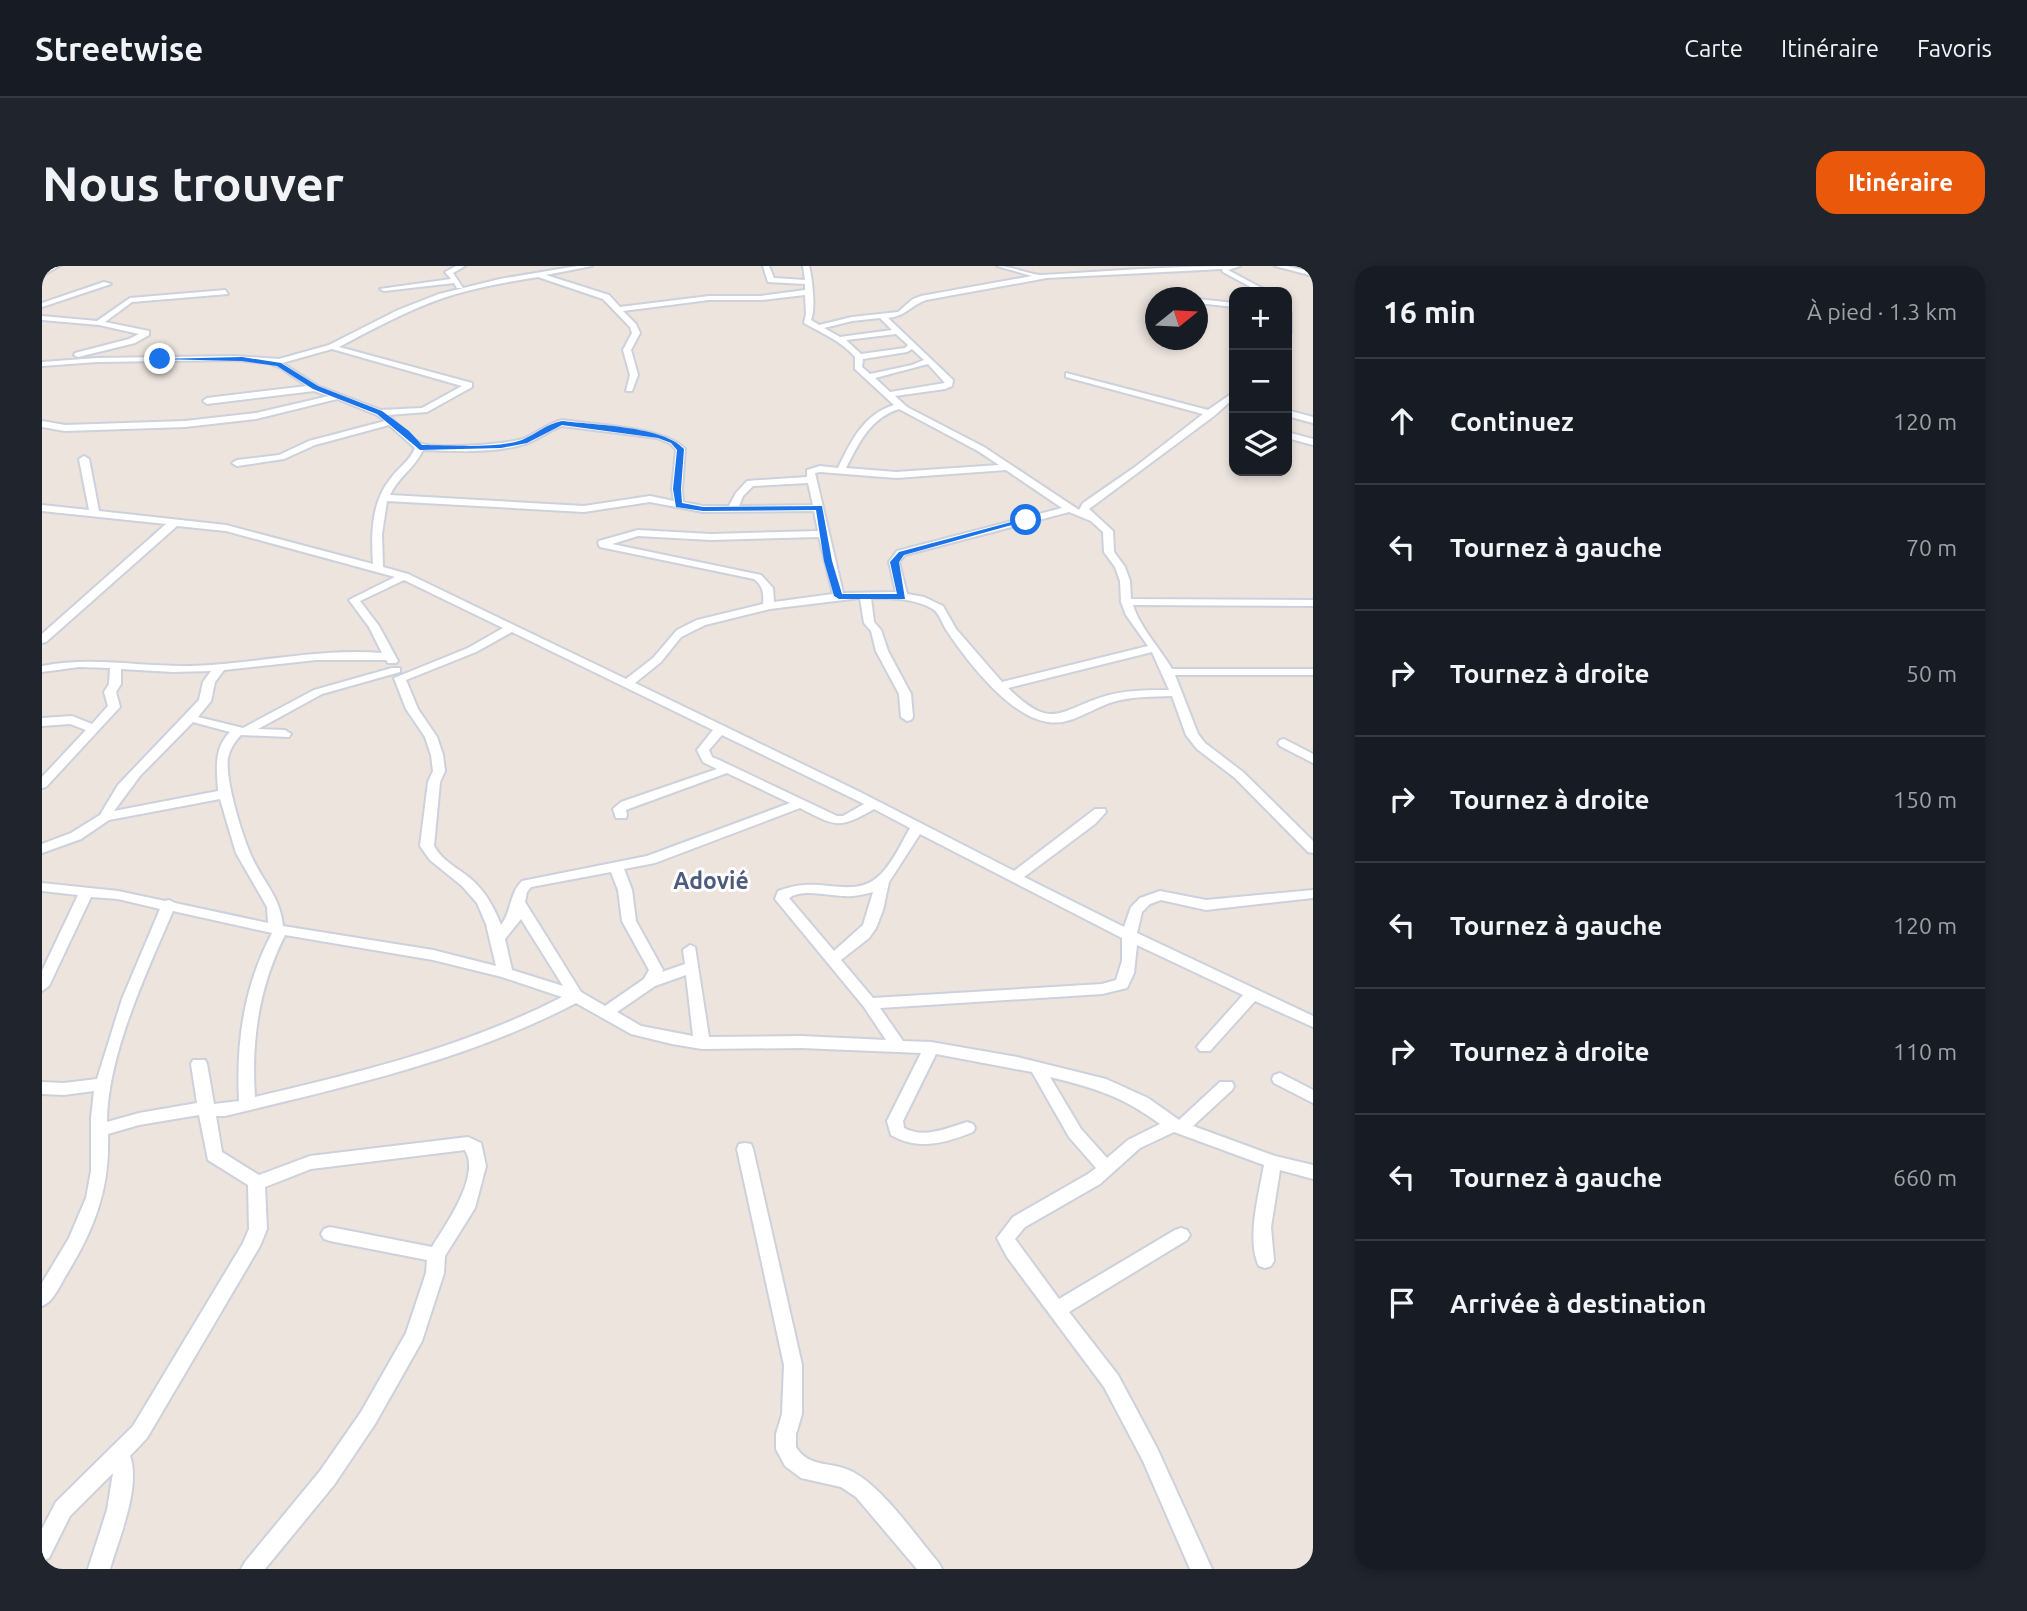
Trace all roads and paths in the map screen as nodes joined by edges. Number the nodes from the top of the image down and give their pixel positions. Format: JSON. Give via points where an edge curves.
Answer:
{"nodes":[{"id":1,"x":56,"y":266,"type":"edge"},
{"id":2,"x":462,"y":266,"type":"edge"},
{"id":3,"x":589,"y":266,"type":"edge"},
{"id":4,"x":766,"y":266,"type":"edge"},
{"id":5,"x":806,"y":266,"type":"edge"},
{"id":6,"x":1000,"y":266,"type":"edge"},
{"id":7,"x":1237,"y":266,"type":"edge"},
{"id":8,"x":1278,"y":266,"type":"edge"},
{"id":9,"x":1225,"y":267,"type":"edge"},
{"id":10,"x":1138,"y":269,"type":"edge"},
{"id":11,"x":536,"y":270,"type":"edge"},
{"id":12,"x":42,"y":274,"type":"edge"},
{"id":13,"x":1313,"y":274,"type":"edge"},
{"id":14,"x":1046,"y":276,"type":"junction"},
{"id":15,"x":454,"y":281,"type":"junction"},
{"id":16,"x":811,"y":282,"type":"junction"},
{"id":17,"x":107,"y":284,"type":"dead end"},
{"id":18,"x":1255,"y":287,"type":"edge"},
{"id":19,"x":384,"y":289,"type":"dead end"},
{"id":20,"x":465,"y":289,"type":"junction"},
{"id":21,"x":225,"y":292,"type":"dead end"},
{"id":22,"x":808,"y":292,"type":"junction"},
{"id":23,"x":1208,"y":301,"type":"edge"},
{"id":24,"x":1229,"y":304,"type":"edge"},
{"id":25,"x":42,"y":305,"type":"edge"},
{"id":26,"x":617,"y":310,"type":"junction"},
{"id":27,"x":882,"y":316,"type":"junction"},
{"id":28,"x":42,"y":318,"type":"edge"},
{"id":29,"x":99,"y":323,"type":"junction"},
{"id":30,"x":818,"y":327,"type":"junction"},
{"id":31,"x":898,"y":331,"type":"junction"},
{"id":32,"x":840,"y":339,"type":"junction"},
{"id":33,"x":912,"y":345,"type":"junction"},
{"id":34,"x":332,"y":347,"type":"junction"},
{"id":35,"x":859,"y":357,"type":"junction"},
{"id":36,"x":928,"y":361,"type":"junction"},
{"id":37,"x":272,"y":362,"type":"junction"},
{"id":38,"x":42,"y":364,"type":"edge"},
{"id":39,"x":1069,"y":375,"type":"dead end"},
{"id":40,"x":869,"y":377,"type":"junction"},
{"id":41,"x":315,"y":388,"type":"junction"},
{"id":42,"x":629,"y":390,"type":"dead end"},
{"id":43,"x":888,"y":395,"type":"junction"},
{"id":44,"x":337,"y":397,"type":"junction"},
{"id":45,"x":1229,"y":399,"type":"edge"},
{"id":46,"x":207,"y":401,"type":"dead end"},
{"id":47,"x":899,"y":406,"type":"junction"},
{"id":48,"x":380,"y":413,"type":"junction"},
{"id":49,"x":1211,"y":414,"type":"junction"},
{"id":50,"x":1292,"y":414,"type":"edge"},
{"id":51,"x":1313,"y":420,"type":"edge"},
{"id":52,"x":392,"y":422,"type":"junction"},
{"id":53,"x":42,"y":424,"type":"edge"},
{"id":54,"x":1292,"y":436,"type":"edge"},
{"id":55,"x":1313,"y":442,"type":"edge"},
{"id":56,"x":420,"y":447,"type":"junction"},
{"id":57,"x":84,"y":459,"type":"dead end"},
{"id":58,"x":237,"y":463,"type":"dead end"},
{"id":59,"x":1009,"y":467,"type":"junction"},
{"id":60,"x":841,"y":470,"type":"junction"},
{"id":61,"x":812,"y":480,"type":"junction"},
{"id":62,"x":384,"y":498,"type":"junction"},
{"id":63,"x":679,"y":505,"type":"junction"},
{"id":64,"x":42,"y":508,"type":"edge"},
{"id":65,"x":733,"y":508,"type":"junction"},
{"id":66,"x":820,"y":508,"type":"junction"},
{"id":67,"x":1070,"y":509,"type":"junction"},
{"id":68,"x":95,"y":514,"type":"junction"},
{"id":69,"x":1092,"y":518,"type":"junction"},
{"id":70,"x":176,"y":521,"type":"junction"},
{"id":71,"x":824,"y":534,"type":"junction"},
{"id":72,"x":378,"y":568,"type":"junction"},
{"id":73,"x":404,"y":576,"type":"junction"},
{"id":74,"x":839,"y":596,"type":"junction"},
{"id":75,"x":865,"y":596,"type":"junction"},
{"id":76,"x":902,"y":597,"type":"junction"},
{"id":77,"x":1126,"y":602,"type":"junction"},
{"id":78,"x":1313,"y":603,"type":"edge"},
{"id":79,"x":768,"y":604,"type":"junction"},
{"id":80,"x":512,"y":628,"type":"junction"},
{"id":81,"x":42,"y":640,"type":"edge"},
{"id":82,"x":1155,"y":648,"type":"junction"},
{"id":83,"x":390,"y":657,"type":"junction"},
{"id":84,"x":116,"y":665,"type":"junction"},
{"id":85,"x":220,"y":667,"type":"junction"},
{"id":86,"x":42,"y":669,"type":"edge"},
{"id":87,"x":1168,"y":672,"type":"junction"},
{"id":88,"x":1313,"y":672,"type":"edge"},
{"id":89,"x":398,"y":674,"type":"junction"},
{"id":90,"x":628,"y":683,"type":"junction"},
{"id":91,"x":1002,"y":687,"type":"junction"},
{"id":92,"x":1176,"y":693,"type":"junction"},
{"id":93,"x":907,"y":717,"type":"dead end"},
{"id":94,"x":190,"y":718,"type":"junction"},
{"id":95,"x":42,"y":722,"type":"edge"},
{"id":96,"x":93,"y":729,"type":"junction"},
{"id":97,"x":720,"y":730,"type":"junction"},
{"id":98,"x":241,"y":731,"type":"junction"},
{"id":99,"x":285,"y":734,"type":"dead end"},
{"id":100,"x":1284,"y":743,"type":"dead end"},
{"id":101,"x":1313,"y":759,"type":"edge"},
{"id":102,"x":728,"y":769,"type":"junction"},
{"id":103,"x":42,"y":784,"type":"edge"},
{"id":104,"x":225,"y":794,"type":"junction"},
{"id":105,"x":803,"y":803,"type":"junction"},
{"id":106,"x":874,"y":804,"type":"junction"},
{"id":107,"x":1100,"y":813,"type":"dead end"},
{"id":108,"x":621,"y":815,"type":"dead end"},
{"id":109,"x":105,"y":817,"type":"junction"},
{"id":110,"x":918,"y":826,"type":"junction"},
{"id":111,"x":42,"y":849,"type":"edge"},
{"id":112,"x":1313,"y":849,"type":"edge"},
{"id":113,"x":616,"y":867,"type":"junction"},
{"id":114,"x":1015,"y":877,"type":"junction"},
{"id":115,"x":882,"y":881,"type":"junction"},
{"id":116,"x":42,"y":887,"type":"edge"},
{"id":117,"x":86,"y":893,"type":"junction"},
{"id":118,"x":1313,"y":894,"type":"edge"},
{"id":119,"x":169,"y":904,"type":"junction"},
{"id":120,"x":519,"y":904,"type":"junction"},
{"id":121,"x":279,"y":929,"type":"junction"},
{"id":122,"x":1128,"y":934,"type":"junction"},
{"id":123,"x":498,"y":938,"type":"junction"},
{"id":124,"x":690,"y":950,"type":"dead end"},
{"id":125,"x":833,"y":959,"type":"junction"},
{"id":126,"x":692,"y":967,"type":"junction"},
{"id":127,"x":505,"y":973,"type":"junction"},
{"id":128,"x":650,"y":982,"type":"junction"},
{"id":129,"x":42,"y":986,"type":"edge"},
{"id":130,"x":1252,"y":994,"type":"junction"},
{"id":131,"x":576,"y":996,"type":"junction"},
{"id":132,"x":869,"y":1003,"type":"junction"},
{"id":133,"x":606,"y":1012,"type":"junction"},
{"id":134,"x":1313,"y":1022,"type":"edge"},
{"id":135,"x":702,"y":1042,"type":"junction"},
{"id":136,"x":899,"y":1047,"type":"junction"},
{"id":137,"x":1205,"y":1047,"type":"dead end"},
{"id":138,"x":931,"y":1048,"type":"junction"},
{"id":139,"x":199,"y":1064,"type":"dead end"},
{"id":140,"x":1040,"y":1070,"type":"junction"},
{"id":141,"x":1280,"y":1079,"type":"dead end"},
{"id":142,"x":104,"y":1084,"type":"junction"},
{"id":143,"x":1226,"y":1086,"type":"dead end"},
{"id":144,"x":42,"y":1088,"type":"edge"},
{"id":145,"x":1313,"y":1097,"type":"edge"},
{"id":146,"x":247,"y":1105,"type":"junction"},
{"id":147,"x":207,"y":1111,"type":"junction"},
{"id":148,"x":1178,"y":1126,"type":"junction"},
{"id":149,"x":967,"y":1128,"type":"dead end"},
{"id":150,"x":100,"y":1129,"type":"junction"},
{"id":151,"x":745,"y":1149,"type":"dead end"},
{"id":152,"x":1273,"y":1162,"type":"junction"},
{"id":153,"x":1106,"y":1168,"type":"junction"},
{"id":154,"x":1313,"y":1172,"type":"edge"},
{"id":155,"x":256,"y":1183,"type":"junction"},
{"id":156,"x":330,"y":1234,"type":"dead end"},
{"id":157,"x":1181,"y":1235,"type":"dead end"},
{"id":158,"x":436,"y":1255,"type":"junction"},
{"id":159,"x":1265,"y":1261,"type":"dead end"},
{"id":160,"x":42,"y":1298,"type":"edge"},
{"id":161,"x":1058,"y":1309,"type":"junction"},
{"id":162,"x":119,"y":1453,"type":"junction"},
{"id":163,"x":42,"y":1551,"type":"edge"},
{"id":164,"x":99,"y":1569,"type":"edge"},
{"id":165,"x":252,"y":1569,"type":"edge"},
{"id":166,"x":931,"y":1569,"type":"edge"},
{"id":167,"x":1201,"y":1569,"type":"edge"}],
"edges":[{"from":1,"to":12,"type":"street"},
{"from":2,"to":15,"type":"street","via":[[449,272]]},
{"from":3,"to":11,"type":"street"},
{"from":4,"to":16,"type":"street","via":[[771,280]]},
{"from":5,"to":16,"type":"street"},
{"from":6,"to":14,"type":"street"},
{"from":7,"to":9,"type":"street"},
{"from":8,"to":13,"type":"street"},
{"from":9,"to":10,"type":"street"},
{"from":9,"to":18,"type":"street"},
{"from":10,"to":14,"type":"street"},
{"from":11,"to":20,"type":"street"},
{"from":11,"to":26,"type":"street","via":[[606,297]]},
{"from":14,"to":27,"type":"street","via":[[924,298],[900,314]]},
{"from":15,"to":19,"type":"street"},
{"from":15,"to":20,"type":"street"},
{"from":16,"to":22,"type":"street"},
{"from":17,"to":25,"type":"street"},
{"from":20,"to":34,"type":"street","via":[[401,312]]},
{"from":21,"to":29,"type":"street","via":[[130,300]]},
{"from":22,"to":26,"type":"street"},
{"from":22,"to":30,"type":"street","via":[[807,321]]},
{"from":23,"to":24,"type":"street"},
{"from":26,"to":42,"type":"street","via":[[636,333],[627,350],[634,375]]},
{"from":27,"to":30,"type":"street"},
{"from":27,"to":31,"type":"street"},
{"from":28,"to":29,"type":"street"},
{"from":29,"to":38,"type":"street","via":[[146,334]]},
{"from":30,"to":32,"type":"street"},
{"from":31,"to":32,"type":"street"},
{"from":31,"to":33,"type":"street"},
{"from":32,"to":35,"type":"street"},
{"from":33,"to":35,"type":"street","via":[[907,350]]},
{"from":33,"to":36,"type":"street"},
{"from":34,"to":37,"type":"street"},
{"from":34,"to":48,"type":"street","via":[[469,385],[424,410]]},
{"from":35,"to":40,"type":"street","via":[[859,367]]},
{"from":36,"to":40,"type":"street"},
{"from":36,"to":43,"type":"street","via":[[949,384]]},
{"from":37,"to":38,"type":"street","via":[[234,358]]},
{"from":37,"to":41,"type":"street"},
{"from":39,"to":49,"type":"street"},
{"from":40,"to":43,"type":"street"},
{"from":41,"to":44,"type":"street"},
{"from":41,"to":46,"type":"street"},
{"from":43,"to":47,"type":"street"},
{"from":44,"to":48,"type":"street"},
{"from":44,"to":53,"type":"street","via":[[256,416],[185,424],[65,428]]},
{"from":45,"to":49,"type":"street"},
{"from":47,"to":59,"type":"street"},
{"from":47,"to":60,"type":"street","via":[[878,413],[855,440]]},
{"from":48,"to":52,"type":"street"},
{"from":49,"to":69,"type":"street","via":[[1086,505],[1084,510]]},
{"from":50,"to":51,"type":"street"},
{"from":52,"to":56,"type":"street"},
{"from":52,"to":58,"type":"street","via":[[312,443],[281,457]]},
{"from":54,"to":55,"type":"street"},
{"from":56,"to":62,"type":"street","via":[[417,459],[395,478]]},
{"from":56,"to":63,"type":"street","via":[[501,446],[562,423],[659,436],[681,449]]},
{"from":57,"to":68,"type":"street"},
{"from":59,"to":60,"type":"street","via":[[896,475]]},
{"from":59,"to":67,"type":"street"},
{"from":60,"to":61,"type":"street","via":[[814,470],[810,472]]},
{"from":61,"to":65,"type":"street","via":[[750,483]]},
{"from":61,"to":66,"type":"street"},
{"from":62,"to":63,"type":"street","via":[[584,509],[650,499]]},
{"from":62,"to":72,"type":"street","via":[[378,523]]},
{"from":63,"to":65,"type":"street"},
{"from":64,"to":68,"type":"street"},
{"from":65,"to":66,"type":"street"},
{"from":66,"to":71,"type":"street"},
{"from":67,"to":69,"type":"street"},
{"from":67,"to":76,"type":"street","via":[[901,553],[894,562]]},
{"from":68,"to":70,"type":"street"},
{"from":69,"to":77,"type":"street","via":[[1108,531],[1109,552],[1125,581]]},
{"from":70,"to":72,"type":"street","via":[[226,528]]},
{"from":70,"to":81,"type":"street"},
{"from":71,"to":74,"type":"street"},
{"from":71,"to":79,"type":"street","via":[[711,537],[638,533],[601,544],[757,576],[770,593]]},
{"from":72,"to":73,"type":"street"},
{"from":73,"to":80,"type":"street"},
{"from":73,"to":83,"type":"street","via":[[354,600]]},
{"from":74,"to":75,"type":"street"},
{"from":74,"to":79,"type":"street"},
{"from":75,"to":76,"type":"street"},
{"from":75,"to":93,"type":"street","via":[[869,622],[905,694]]},
{"from":76,"to":91,"type":"street","via":[[938,607],[949,628]]},
{"from":77,"to":78,"type":"street"},
{"from":77,"to":82,"type":"street"},
{"from":79,"to":90,"type":"street","via":[[680,632],[658,659]]},
{"from":80,"to":89,"type":"street","via":[[472,650]]},
{"from":80,"to":90,"type":"street"},
{"from":82,"to":87,"type":"street"},
{"from":82,"to":91,"type":"street"},
{"from":83,"to":85,"type":"street","via":[[347,653]]},
{"from":83,"to":89,"type":"street"},
{"from":84,"to":85,"type":"street"},
{"from":84,"to":86,"type":"street"},
{"from":84,"to":96,"type":"street","via":[[116,684],[110,692],[114,707]]},
{"from":85,"to":94,"type":"street","via":[[209,682],[205,701]]},
{"from":87,"to":88,"type":"street"},
{"from":87,"to":92,"type":"street"},
{"from":89,"to":98,"type":"street","via":[[318,692]]},
{"from":89,"to":123,"type":"street","via":[[438,755],[427,846],[431,855],[483,900]]},
{"from":90,"to":97,"type":"street"},
{"from":91,"to":92,"type":"street","via":[[1024,709],[1048,720],[1114,698]]},
{"from":92,"to":112,"type":"street","via":[[1196,741],[1239,775]]},
{"from":94,"to":98,"type":"street"},
{"from":94,"to":109,"type":"street","via":[[117,795]]},
{"from":95,"to":96,"type":"street","via":[[72,720]]},
{"from":96,"to":103,"type":"street"},
{"from":97,"to":102,"type":"street","via":[[705,746],[704,755]]},
{"from":97,"to":106,"type":"street"},
{"from":98,"to":99,"type":"street"},
{"from":98,"to":104,"type":"street","via":[[229,740],[222,759]]},
{"from":100,"to":101,"type":"street"},
{"from":102,"to":105,"type":"street"},
{"from":102,"to":108,"type":"street","via":[[626,805],[619,809]]},
{"from":104,"to":109,"type":"street"},
{"from":104,"to":121,"type":"street","via":[[243,853],[274,907]]},
{"from":105,"to":106,"type":"street","via":[[835,820],[845,820]]},
{"from":105,"to":113,"type":"street","via":[[661,856]]},
{"from":106,"to":110,"type":"street"},
{"from":107,"to":114,"type":"street"},
{"from":109,"to":111,"type":"street","via":[[82,833]]},
{"from":110,"to":114,"type":"street"},
{"from":110,"to":115,"type":"street"},
{"from":113,"to":120,"type":"street","via":[[527,884],[520,891]]},
{"from":113,"to":128,"type":"street","via":[[629,921],[656,970]]},
{"from":114,"to":122,"type":"street"},
{"from":115,"to":125,"type":"street","via":[[869,932]]},
{"from":115,"to":125,"type":"street","via":[[861,890],[802,887],[783,894],[782,899]]},
{"from":116,"to":117,"type":"street"},
{"from":117,"to":119,"type":"street"},
{"from":117,"to":129,"type":"street"},
{"from":118,"to":122,"type":"street","via":[[1206,905],[1160,895],[1145,902],[1132,917]]},
{"from":119,"to":121,"type":"street"},
{"from":119,"to":142,"type":"street","via":[[135,987]]},
{"from":120,"to":123,"type":"street"},
{"from":120,"to":131,"type":"street"},
{"from":121,"to":127,"type":"street","via":[[433,955]]},
{"from":121,"to":146,"type":"street","via":[[266,956],[247,1024]]},
{"from":122,"to":130,"type":"street"},
{"from":122,"to":132,"type":"street","via":[[1129,975],[1122,984]]},
{"from":123,"to":127,"type":"street"},
{"from":124,"to":126,"type":"street"},
{"from":125,"to":132,"type":"street"},
{"from":126,"to":128,"type":"street"},
{"from":126,"to":135,"type":"street"},
{"from":127,"to":131,"type":"street"},
{"from":128,"to":133,"type":"street"},
{"from":130,"to":134,"type":"street"},
{"from":130,"to":137,"type":"street"},
{"from":131,"to":133,"type":"street"},
{"from":131,"to":146,"type":"street","via":[[547,1013],[443,1055]]},
{"from":132,"to":136,"type":"street"},
{"from":133,"to":135,"type":"street","via":[[648,1034]]},
{"from":135,"to":136,"type":"street"},
{"from":136,"to":138,"type":"street"},
{"from":138,"to":140,"type":"street"},
{"from":138,"to":149,"type":"street","via":[[895,1121],[897,1131],[933,1139]]},
{"from":139,"to":147,"type":"street"},
{"from":140,"to":148,"type":"street","via":[[1106,1085]]},
{"from":140,"to":153,"type":"street","via":[[1075,1133]]},
{"from":141,"to":145,"type":"street"},
{"from":142,"to":144,"type":"street"},
{"from":142,"to":150,"type":"street"},
{"from":143,"to":148,"type":"street"},
{"from":146,"to":147,"type":"street"},
{"from":147,"to":150,"type":"street"},
{"from":147,"to":155,"type":"street","via":[[214,1155],[239,1167]]},
{"from":148,"to":152,"type":"street"},
{"from":148,"to":153,"type":"street","via":[[1133,1144]]},
{"from":150,"to":160,"type":"street","via":[[98,1182],[77,1244]]},
{"from":151,"to":166,"type":"street","via":[[793,1365],[786,1449],[792,1460],[808,1471],[845,1478],[863,1490]]},
{"from":152,"to":154,"type":"street"},
{"from":152,"to":159,"type":"street","via":[[1262,1227]]},
{"from":153,"to":161,"type":"street","via":[[1020,1222],[1006,1238]]},
{"from":155,"to":158,"type":"street","via":[[310,1163],[468,1143],[475,1148],[478,1166],[466,1208]]},
{"from":155,"to":162,"type":"street","via":[[258,1230],[251,1246],[152,1414]]},
{"from":156,"to":158,"type":"street"},
{"from":157,"to":161,"type":"street"},
{"from":158,"to":165,"type":"street","via":[[435,1273],[415,1335],[400,1363],[327,1478]]},
{"from":161,"to":167,"type":"street","via":[[1111,1381]]},
{"from":162,"to":163,"type":"street","via":[[63,1509]]},
{"from":162,"to":164,"type":"street","via":[[123,1461],[119,1500]]}]}
